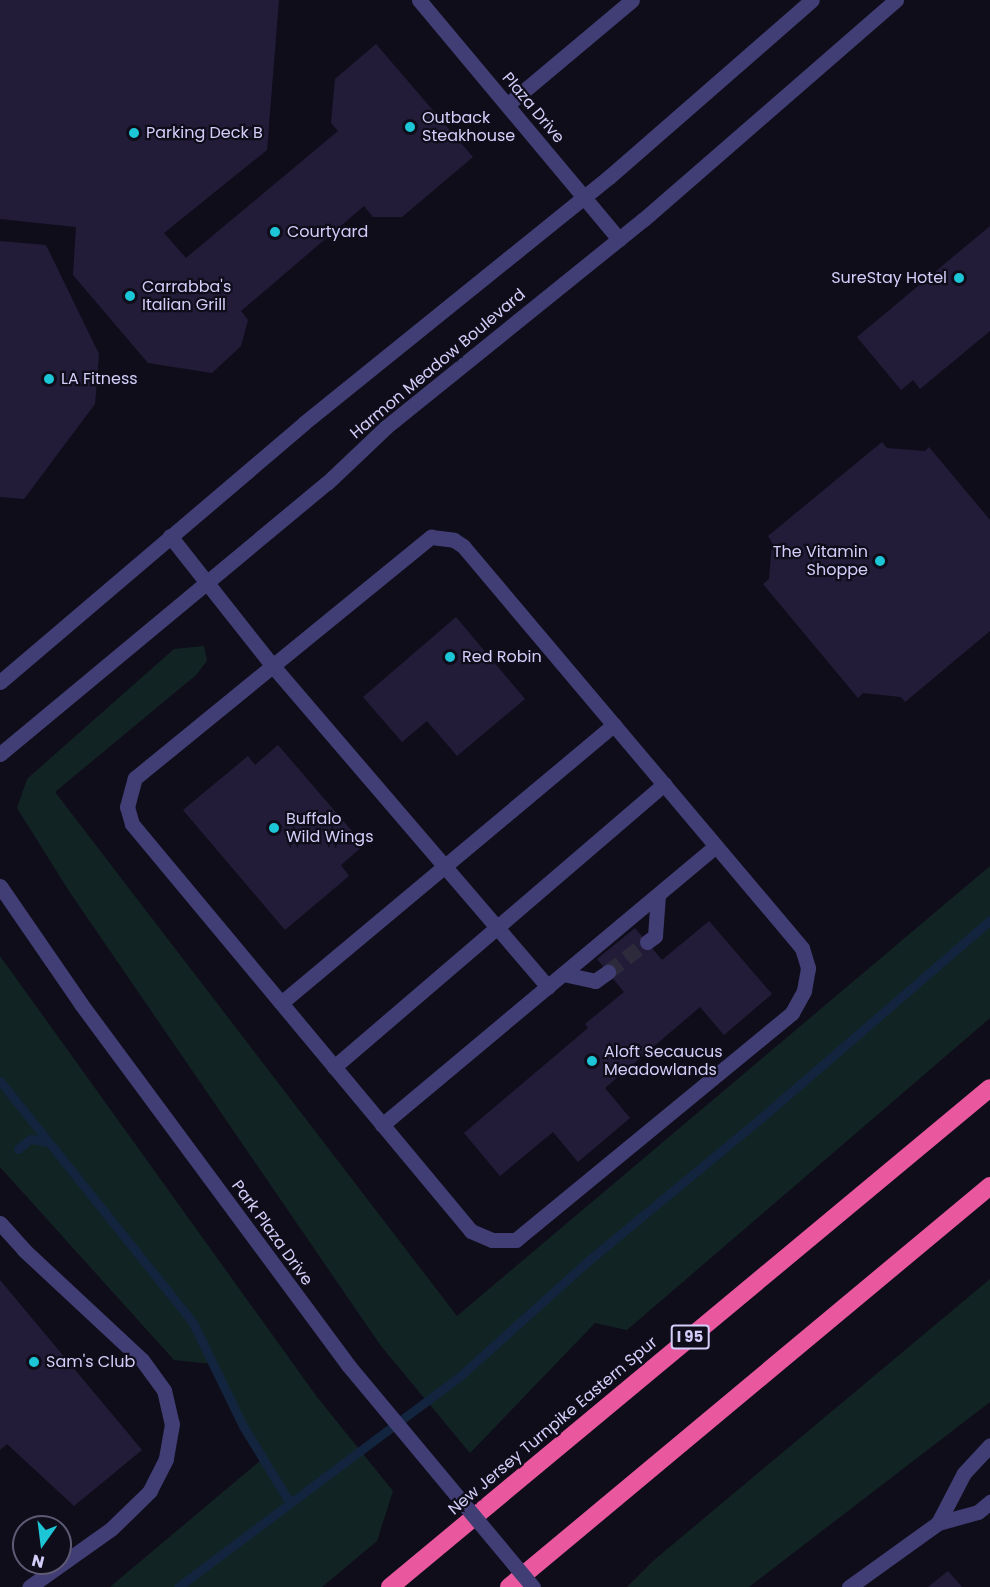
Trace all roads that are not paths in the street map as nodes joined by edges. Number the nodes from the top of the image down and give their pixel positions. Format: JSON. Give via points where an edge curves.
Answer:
{"nodes":[{"id":1,"x":419,"y":0,"type":"edge"},
{"id":2,"x":632,"y":0,"type":"edge"},
{"id":3,"x":812,"y":0,"type":"edge"},
{"id":4,"x":896,"y":0,"type":"edge"},
{"id":5,"x":507,"y":105,"type":"junction"},
{"id":6,"x":584,"y":198,"type":"junction"},
{"id":7,"x":619,"y":239,"type":"junction"},
{"id":8,"x":170,"y":536,"type":"junction"},
{"id":9,"x":208,"y":582,"type":"junction"},
{"id":10,"x":272,"y":665,"type":"junction"},
{"id":11,"x":0,"y":682,"type":"edge"},
{"id":12,"x":614,"y":725,"type":"junction"},
{"id":13,"x":0,"y":754,"type":"edge"},
{"id":14,"x":663,"y":784,"type":"junction"},
{"id":15,"x":716,"y":846,"type":"junction"},
{"id":16,"x":445,"y":866,"type":"junction"},
{"id":17,"x":0,"y":886,"type":"edge"},
{"id":18,"x":658,"y":895,"type":"junction"},
{"id":19,"x":497,"y":927,"type":"junction"},
{"id":20,"x":647,"y":942,"type":"tunnel mouth"},
{"id":21,"x":608,"y":972,"type":"tunnel mouth"},
{"id":22,"x":563,"y":974,"type":"junction"},
{"id":23,"x":548,"y":987,"type":"junction"},
{"id":24,"x":280,"y":1003,"type":"junction"},
{"id":25,"x":334,"y":1067,"type":"junction"},
{"id":26,"x":990,"y":1088,"type":"edge"},
{"id":27,"x":382,"y":1125,"type":"junction"},
{"id":28,"x":990,"y":1186,"type":"edge"},
{"id":29,"x":0,"y":1223,"type":"edge"},
{"id":30,"x":990,"y":1445,"type":"edge"},
{"id":31,"x":990,"y":1502,"type":"edge"},
{"id":32,"x":938,"y":1523,"type":"junction"},
{"id":33,"x":29,"y":1587,"type":"edge"},
{"id":34,"x":390,"y":1587,"type":"edge"},
{"id":35,"x":509,"y":1587,"type":"edge"},
{"id":36,"x":533,"y":1587,"type":"edge"},
{"id":37,"x":849,"y":1587,"type":"edge"}],
"edges":[{"from":1,"to":5,"type":"street","name":"Plaza Drive"},
{"from":2,"to":5,"type":"street"},
{"from":3,"to":6,"type":"street"},
{"from":4,"to":7,"type":"street","name":"Harmon Meadow Boulevard"},
{"from":5,"to":6,"type":"street","name":"Plaza Drive"},
{"from":6,"to":7,"type":"street","name":"Plaza Drive"},
{"from":6,"to":8,"type":"street","via":[[482,277]]},
{"from":7,"to":9,"type":"street","name":"Harmon Meadow Boulevard","via":[[386,427],[327,483]]},
{"from":8,"to":9,"type":"street"},
{"from":8,"to":11,"type":"street"},
{"from":9,"to":10,"type":"street"},
{"from":9,"to":13,"type":"street","name":"Harmon Meadow Boulevard"},
{"from":10,"to":12,"type":"street","via":[[422,542],[441,537],[463,546]]},
{"from":10,"to":16,"type":"street"},
{"from":10,"to":24,"type":"street","via":[[135,778],[127,807],[132,824]]},
{"from":12,"to":14,"type":"street"},
{"from":12,"to":16,"type":"street"},
{"from":14,"to":15,"type":"street"},
{"from":14,"to":19,"type":"street"},
{"from":15,"to":18,"type":"street"},
{"from":15,"to":27,"type":"street","via":[[802,948],[808,968],[792,1013],[527,1234],[504,1241],[471,1231]]},
{"from":16,"to":19,"type":"street"},
{"from":16,"to":24,"type":"street"},
{"from":17,"to":36,"type":"street","name":"Park Plaza Drive","bridge":true,"via":[[81,1004],[348,1365]]},
{"from":18,"to":20,"type":"street","via":[[655,936]]},
{"from":18,"to":22,"type":"street"},
{"from":19,"to":23,"type":"street"},
{"from":19,"to":25,"type":"street"},
{"from":21,"to":22,"type":"street","via":[[596,981]]},
{"from":22,"to":23,"type":"street"},
{"from":23,"to":27,"type":"street"},
{"from":24,"to":25,"type":"street"},
{"from":25,"to":27,"type":"street"},
{"from":26,"to":34,"type":"highway","name":"New Jersey Turnpike Eastern Spur","number":"I 95"},
{"from":28,"to":35,"type":"highway"},
{"from":29,"to":33,"type":"street","via":[[142,1360],[164,1390],[172,1424],[166,1459],[150,1491],[51,1576]]},
{"from":30,"to":32,"type":"street","via":[[964,1473]]},
{"from":31,"to":32,"type":"street","via":[[978,1512]]},
{"from":32,"to":37,"type":"street"}]}
